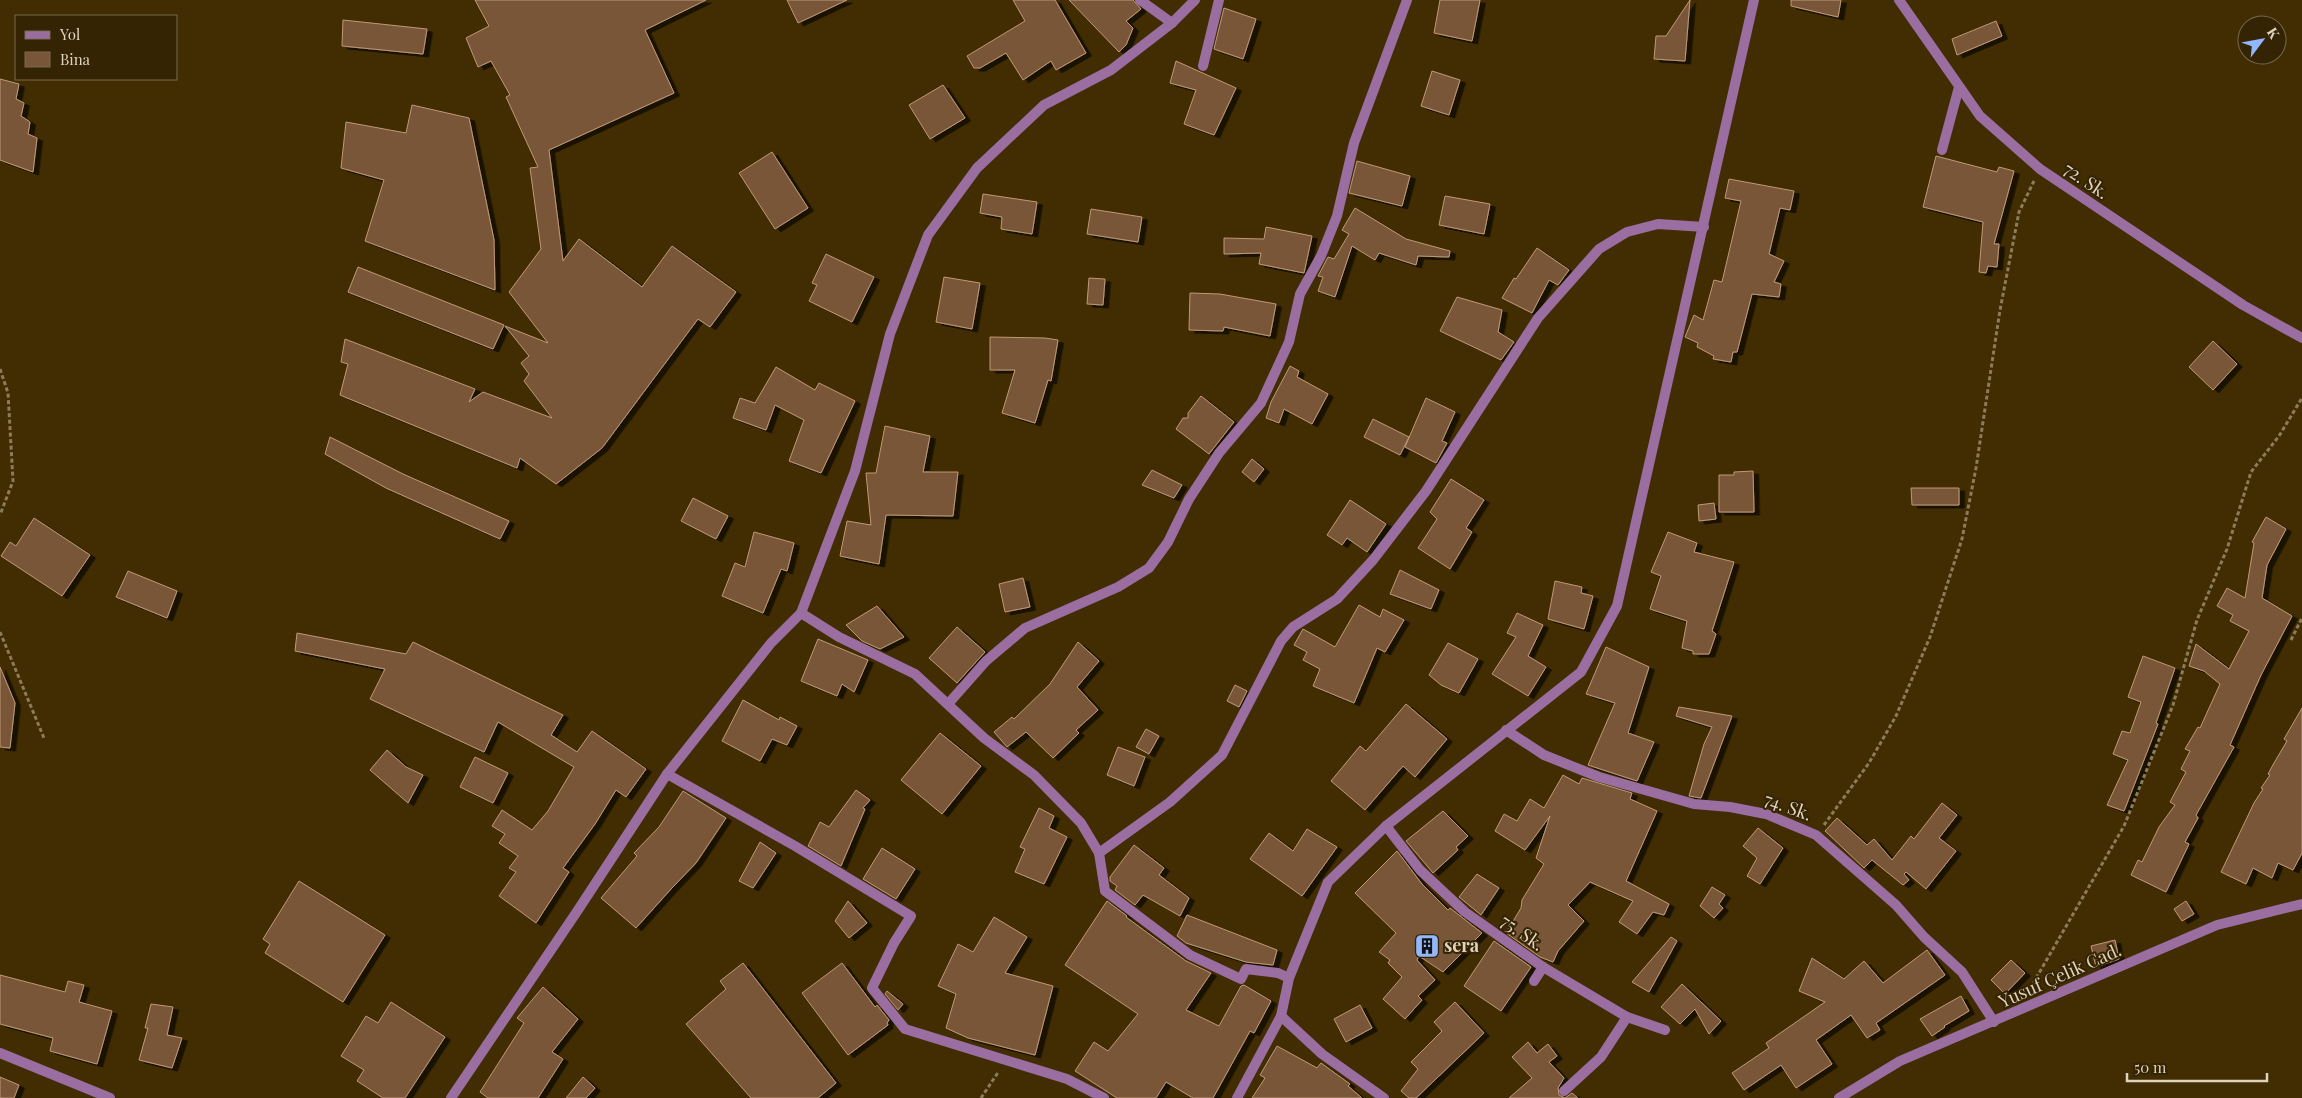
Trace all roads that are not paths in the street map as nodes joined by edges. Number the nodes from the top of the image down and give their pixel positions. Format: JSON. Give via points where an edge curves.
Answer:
{"nodes":[{"id":1,"x":1140,"y":0,"type":"edge"},
{"id":2,"x":1195,"y":0,"type":"edge"},
{"id":3,"x":1219,"y":0,"type":"edge"},
{"id":4,"x":1407,"y":0,"type":"edge"},
{"id":5,"x":1754,"y":0,"type":"edge"},
{"id":6,"x":1899,"y":0,"type":"edge"},
{"id":7,"x":1172,"y":23,"type":"junction"},
{"id":8,"x":1204,"y":66,"type":"dead end"},
{"id":9,"x":1959,"y":87,"type":"junction"},
{"id":10,"x":1942,"y":150,"type":"dead end"},
{"id":11,"x":1704,"y":227,"type":"junction"},
{"id":12,"x":2302,"y":338,"type":"edge"},
{"id":13,"x":801,"y":613,"type":"junction"},
{"id":14,"x":948,"y":704,"type":"junction"},
{"id":15,"x":1506,"y":730,"type":"junction"},
{"id":16,"x":667,"y":774,"type":"junction"},
{"id":17,"x":1386,"y":826,"type":"junction"},
{"id":18,"x":1099,"y":853,"type":"junction"},
{"id":19,"x":2302,"y":904,"type":"edge"},
{"id":20,"x":1543,"y":967,"type":"junction"},
{"id":21,"x":1290,"y":978,"type":"junction"},
{"id":22,"x":1534,"y":981,"type":"dead end"},
{"id":23,"x":1281,"y":1016,"type":"junction"},
{"id":24,"x":1627,"y":1017,"type":"junction"},
{"id":25,"x":1994,"y":1022,"type":"junction"},
{"id":26,"x":1665,"y":1030,"type":"dead end"},
{"id":27,"x":0,"y":1053,"type":"edge"},
{"id":28,"x":1564,"y":1091,"type":"dead end"},
{"id":29,"x":110,"y":1098,"type":"edge"},
{"id":30,"x":451,"y":1098,"type":"edge"},
{"id":31,"x":1104,"y":1098,"type":"edge"},
{"id":32,"x":1237,"y":1098,"type":"edge"},
{"id":33,"x":1384,"y":1098,"type":"edge"},
{"id":34,"x":1840,"y":1098,"type":"edge"}],
"edges":[{"from":1,"to":7,"type":"street"},
{"from":2,"to":7,"type":"street"},
{"from":3,"to":8,"type":"street"},
{"from":4,"to":14,"type":"street","via":[[1354,143],[1337,216],[1321,256],[1300,294],[1289,342],[1261,403],[1219,453],[1189,499],[1168,542],[1149,568],[1118,587],[1026,628],[986,661]]},
{"from":5,"to":11,"type":"street"},
{"from":6,"to":9,"type":"street","name":"72. Sk."},
{"from":7,"to":13,"type":"street","via":[[1111,70],[1044,105],[977,168],[928,234],[890,334],[855,472]]},
{"from":9,"to":10,"type":"street"},
{"from":9,"to":12,"type":"street","name":"72. Sk.","via":[[1980,116],[2040,169],[2243,305]]},
{"from":11,"to":15,"type":"street","via":[[1617,606],[1581,672]]},
{"from":11,"to":18,"type":"street","via":[[1658,224],[1627,232],[1599,249],[1538,318],[1426,491],[1373,560],[1337,599],[1293,627],[1281,641],[1222,755],[1170,802]]},
{"from":13,"to":14,"type":"street","via":[[839,637],[915,674]]},
{"from":13,"to":16,"type":"street","via":[[771,643]]},
{"from":14,"to":18,"type":"street","via":[[984,738],[1034,775],[1081,823]]},
{"from":15,"to":17,"type":"street"},
{"from":15,"to":25,"type":"street","name":"74. Sk.","via":[[1544,754],[1599,777],[1694,804],[1766,814],[1816,835],[1896,905],[1924,937],[1962,972]]},
{"from":16,"to":30,"type":"street"},
{"from":16,"to":31,"type":"street","via":[[911,916],[872,988],[905,1029],[1067,1079]]},
{"from":17,"to":20,"type":"street","name":"75. Sk.","via":[[1420,870],[1465,912]]},
{"from":17,"to":21,"type":"street","via":[[1328,882]]},
{"from":18,"to":21,"type":"street","via":[[1105,892],[1190,955],[1241,979],[1246,969]]},
{"from":19,"to":25,"type":"street","name":"Yusuf Çelik Cad.","via":[[2217,925]]},
{"from":20,"to":22,"type":"street"},
{"from":20,"to":24,"type":"street","name":"75. Sk."},
{"from":21,"to":23,"type":"street"},
{"from":23,"to":32,"type":"street"},
{"from":23,"to":33,"type":"street","via":[[1322,1054]]},
{"from":24,"to":26,"type":"street","name":"75. Sk."},
{"from":24,"to":28,"type":"street","via":[[1601,1057]]},
{"from":25,"to":34,"type":"street","name":"Yusuf Çelik Cad.","via":[[1900,1061]]},
{"from":27,"to":29,"type":"street"}]}
